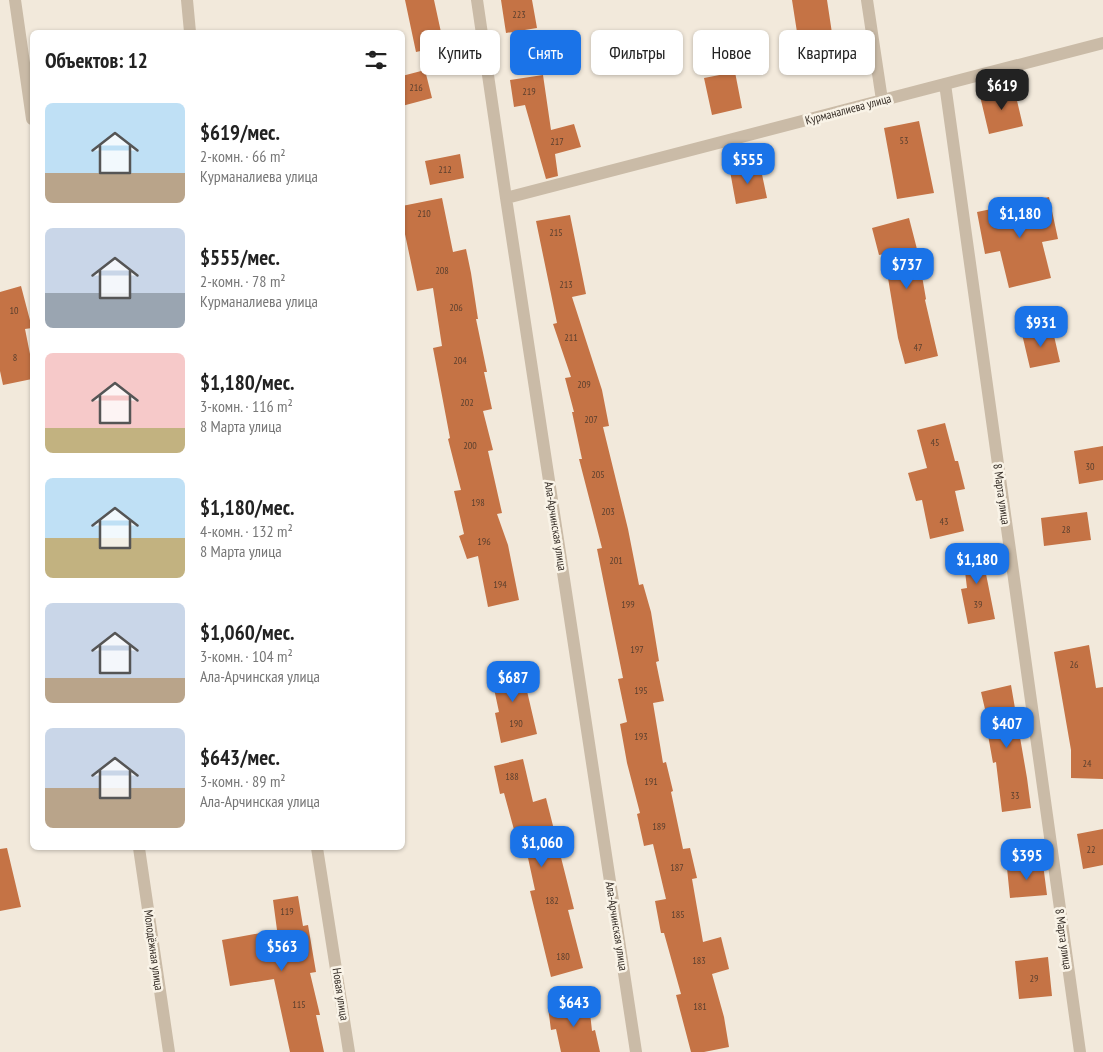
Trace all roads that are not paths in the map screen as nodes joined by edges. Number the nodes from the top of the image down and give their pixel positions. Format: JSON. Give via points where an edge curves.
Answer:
{"nodes":[{"id":1,"x":15,"y":0,"type":"edge"},
{"id":2,"x":187,"y":0,"type":"edge"},
{"id":3,"x":477,"y":0,"type":"edge"},
{"id":4,"x":867,"y":0,"type":"edge"},
{"id":5,"x":190,"y":30,"type":"edge"},
{"id":6,"x":1103,"y":43,"type":"edge"},
{"id":7,"x":945,"y":84,"type":"junction"},
{"id":8,"x":882,"y":100,"type":"junction"},
{"id":9,"x":30,"y":105,"type":"edge"},
{"id":10,"x":506,"y":198,"type":"junction"},
{"id":11,"x":139,"y":850,"type":"edge"},
{"id":12,"x":318,"y":850,"type":"edge"},
{"id":13,"x":169,"y":1052,"type":"edge"},
{"id":14,"x":349,"y":1052,"type":"edge"},
{"id":15,"x":636,"y":1052,"type":"edge"},
{"id":16,"x":1080,"y":1052,"type":"edge"}],
"edges":[{"from":1,"to":9,"type":"street"},
{"from":2,"to":5,"type":"street"},
{"from":3,"to":10,"type":"street","name":"Ала-Арчинская улица"},
{"from":4,"to":8,"type":"street"},
{"from":6,"to":7,"type":"street","name":"Курманалиева улица"},
{"from":7,"to":8,"type":"street","name":"Курманалиева улица"},
{"from":7,"to":16,"type":"street","name":"8 Марта улица"},
{"from":8,"to":10,"type":"street","name":"Курманалиева улица"},
{"from":10,"to":15,"type":"street","name":"Ала-Арчинская улица"},
{"from":11,"to":13,"type":"street","name":"Молодёжная улица"},
{"from":12,"to":14,"type":"street","name":"Новая улица"}]}
